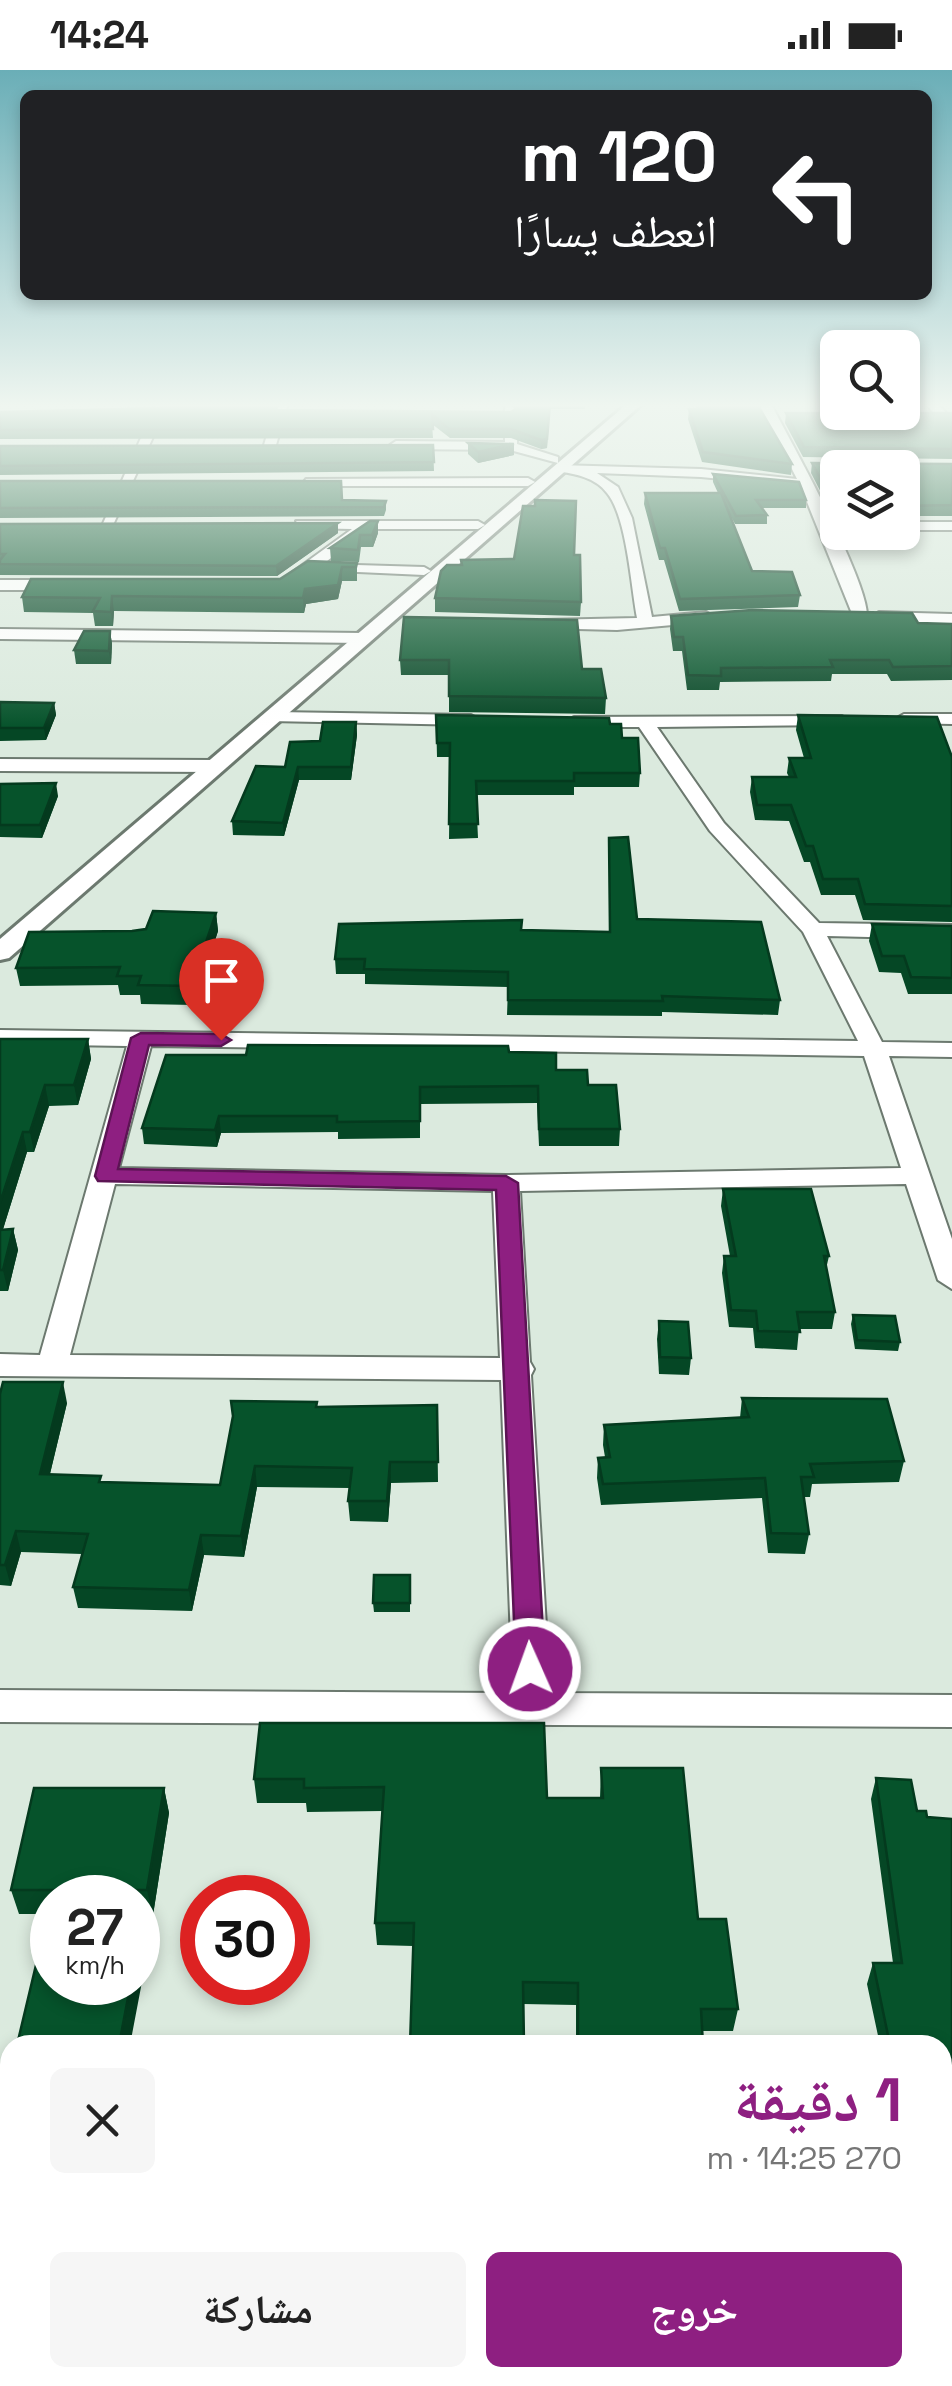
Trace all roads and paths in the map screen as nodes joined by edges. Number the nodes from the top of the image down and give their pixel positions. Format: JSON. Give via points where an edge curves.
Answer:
{"nodes":[{"id":1,"x":112,"y":512,"type":"edge"},
{"id":2,"x":401,"y":512,"type":"edge"},
{"id":3,"x":492,"y":512,"type":"edge"},
{"id":4,"x":512,"y":512,"type":"edge"},
{"id":5,"x":622,"y":512,"type":"edge"},
{"id":6,"x":292,"y":524,"type":"edge"},
{"id":7,"x":367,"y":524,"type":"junction"},
{"id":8,"x":399,"y":524,"type":"junction"},
{"id":9,"x":478,"y":524,"type":"junction"},
{"id":10,"x":88,"y":525,"type":"edge"},
{"id":11,"x":106,"y":525,"type":"junction"},
{"id":12,"x":124,"y":525,"type":"edge"},
{"id":13,"x":920,"y":526,"type":"edge"},
{"id":14,"x":952,"y":526,"type":"edge"},
{"id":15,"x":840,"y":550,"type":"edge"},
{"id":16,"x":308,"y":568,"type":"junction"},
{"id":17,"x":424,"y":571,"type":"junction"},
{"id":18,"x":0,"y":585,"type":"edge"},
{"id":19,"x":90,"y":585,"type":"edge"},
{"id":20,"x":274,"y":586,"type":"edge"},
{"id":21,"x":732,"y":616,"type":"edge"},
{"id":22,"x":843,"y":616,"type":"edge"},
{"id":23,"x":861,"y":616,"type":"junction"},
{"id":24,"x":209,"y":618,"type":"edge"},
{"id":25,"x":387,"y":619,"type":"junction"},
{"id":26,"x":952,"y":619,"type":"edge"},
{"id":27,"x":417,"y":621,"type":"edge"},
{"id":28,"x":645,"y":622,"type":"junction"},
{"id":29,"x":518,"y":624,"type":"edge"},
{"id":30,"x":0,"y":634,"type":"edge"},
{"id":31,"x":200,"y":635,"type":"junction"},
{"id":32,"x":355,"y":637,"type":"junction"},
{"id":33,"x":275,"y":717,"type":"junction"},
{"id":34,"x":952,"y":719,"type":"edge"},
{"id":35,"x":500,"y":721,"type":"edge"},
{"id":36,"x":554,"y":722,"type":"edge"},
{"id":37,"x":644,"y":724,"type":"junction"},
{"id":38,"x":0,"y":765,"type":"edge"},
{"id":39,"x":206,"y":765,"type":"junction"},
{"id":40,"x":0,"y":928,"type":"edge"},
{"id":41,"x":813,"y":930,"type":"junction"},
{"id":42,"x":952,"y":932,"type":"edge"},
{"id":43,"x":0,"y":952,"type":"edge"},
{"id":44,"x":0,"y":1038,"type":"edge"},
{"id":45,"x":141,"y":1038,"type":"junction"},
{"id":46,"x":874,"y":1049,"type":"junction"},
{"id":47,"x":952,"y":1050,"type":"edge"},
{"id":48,"x":106,"y":1176,"type":"junction"},
{"id":49,"x":917,"y":1176,"type":"junction"},
{"id":50,"x":506,"y":1183,"type":"junction"},
{"id":51,"x":944,"y":1230,"type":"edge"},
{"id":52,"x":952,"y":1280,"type":"edge"},
{"id":53,"x":52,"y":1365,"type":"junction"},
{"id":54,"x":0,"y":1366,"type":"edge"},
{"id":55,"x":519,"y":1369,"type":"junction"},
{"id":56,"x":0,"y":1706,"type":"edge"},
{"id":57,"x":532,"y":1707,"type":"junction"},
{"id":58,"x":952,"y":1711,"type":"edge"}],
"edges":[{"from":1,"to":11,"type":"street"},
{"from":2,"to":8,"type":"street"},
{"from":3,"to":9,"type":"street"},
{"from":4,"to":25,"type":"street"},
{"from":5,"to":28,"type":"street"},
{"from":6,"to":7,"type":"street"},
{"from":7,"to":8,"type":"street"},
{"from":7,"to":16,"type":"street"},
{"from":8,"to":9,"type":"street"},
{"from":9,"to":17,"type":"street"},
{"from":10,"to":11,"type":"street"},
{"from":11,"to":12,"type":"street"},
{"from":13,"to":14,"type":"street"},
{"from":15,"to":23,"type":"street"},
{"from":16,"to":17,"type":"street"},
{"from":16,"to":20,"type":"street"},
{"from":17,"to":32,"type":"street"},
{"from":18,"to":19,"type":"street"},
{"from":21,"to":28,"type":"street"},
{"from":22,"to":23,"type":"street"},
{"from":23,"to":26,"type":"street"},
{"from":24,"to":31,"type":"street"},
{"from":25,"to":27,"type":"street"},
{"from":25,"to":32,"type":"street"},
{"from":28,"to":29,"type":"street"},
{"from":30,"to":31,"type":"street"},
{"from":31,"to":32,"type":"street"},
{"from":32,"to":33,"type":"street"},
{"from":32,"to":39,"type":"street"},
{"from":33,"to":35,"type":"street"},
{"from":33,"to":39,"type":"street"},
{"from":34,"to":37,"type":"street"},
{"from":36,"to":37,"type":"street"},
{"from":37,"to":41,"type":"street","via":[[726,837]]},
{"from":38,"to":39,"type":"street"},
{"from":39,"to":40,"type":"street"},
{"from":39,"to":43,"type":"street"},
{"from":41,"to":42,"type":"street"},
{"from":41,"to":46,"type":"street"},
{"from":44,"to":45,"type":"street"},
{"from":45,"to":46,"type":"street"},
{"from":45,"to":48,"type":"street"},
{"from":46,"to":47,"type":"street"},
{"from":46,"to":49,"type":"street"},
{"from":48,"to":50,"type":"street"},
{"from":48,"to":53,"type":"street"},
{"from":49,"to":50,"type":"street"},
{"from":49,"to":51,"type":"street"},
{"from":50,"to":55,"type":"street"},
{"from":51,"to":52,"type":"street"},
{"from":53,"to":54,"type":"street"},
{"from":53,"to":55,"type":"street"},
{"from":55,"to":57,"type":"street"},
{"from":56,"to":57,"type":"street"},
{"from":57,"to":58,"type":"street"}]}
